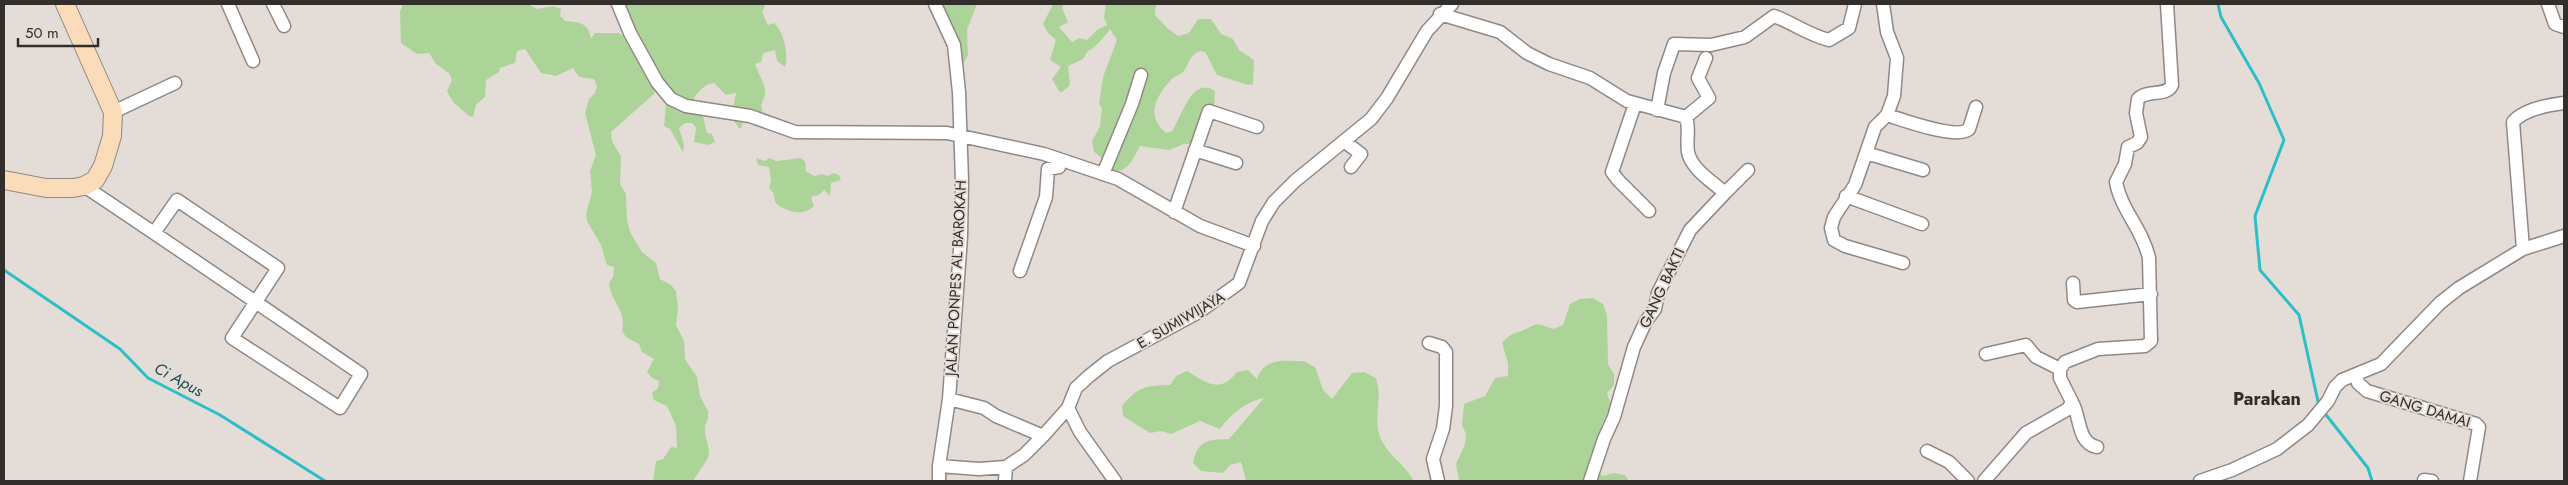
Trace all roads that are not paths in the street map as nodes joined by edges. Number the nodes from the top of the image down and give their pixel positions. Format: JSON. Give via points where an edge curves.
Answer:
{"nodes":[{"id":1,"x":228,"y":4,"type":"edge"},
{"id":2,"x":273,"y":4,"type":"edge"},
{"id":3,"x":618,"y":4,"type":"edge"},
{"id":4,"x":935,"y":4,"type":"edge"},
{"id":5,"x":1452,"y":4,"type":"edge"},
{"id":6,"x":1855,"y":4,"type":"edge"},
{"id":7,"x":1883,"y":4,"type":"edge"},
{"id":8,"x":2167,"y":4,"type":"edge"},
{"id":9,"x":2548,"y":4,"type":"edge"},
{"id":10,"x":68,"y":5,"type":"edge"},
{"id":11,"x":1440,"y":14,"type":"junction"},
{"id":12,"x":284,"y":26,"type":"dead end"},
{"id":13,"x":2564,"y":27,"type":"edge"},
{"id":14,"x":1706,"y":58,"type":"dead end"},
{"id":15,"x":253,"y":61,"type":"dead end"},
{"id":16,"x":1141,"y":75,"type":"dead end"},
{"id":17,"x":175,"y":83,"type":"dead end"},
{"id":18,"x":2564,"y":103,"type":"edge"},
{"id":19,"x":1635,"y":104,"type":"junction"},
{"id":20,"x":1976,"y":108,"type":"dead end"},
{"id":21,"x":1657,"y":110,"type":"junction"},
{"id":22,"x":114,"y":112,"type":"junction"},
{"id":23,"x":1887,"y":115,"type":"junction"},
{"id":24,"x":1686,"y":117,"type":"junction"},
{"id":25,"x":1257,"y":127,"type":"dead end"},
{"id":26,"x":959,"y":137,"type":"junction"},
{"id":27,"x":1345,"y":142,"type":"junction"},
{"id":28,"x":1195,"y":150,"type":"junction"},
{"id":29,"x":1866,"y":153,"type":"junction"},
{"id":30,"x":1059,"y":159,"type":"junction"},
{"id":31,"x":1236,"y":163,"type":"dead end"},
{"id":32,"x":1351,"y":167,"type":"dead end"},
{"id":33,"x":1748,"y":170,"type":"dead end"},
{"id":34,"x":1923,"y":170,"type":"dead end"},
{"id":35,"x":1103,"y":174,"type":"junction"},
{"id":36,"x":4,"y":180,"type":"edge"},
{"id":37,"x":84,"y":186,"type":"junction"},
{"id":38,"x":1725,"y":193,"type":"junction"},
{"id":39,"x":1846,"y":196,"type":"junction"},
{"id":40,"x":1649,"y":211,"type":"dead end"},
{"id":41,"x":1174,"y":212,"type":"junction"},
{"id":42,"x":1922,"y":224,"type":"dead end"},
{"id":43,"x":154,"y":233,"type":"junction"},
{"id":44,"x":2564,"y":236,"type":"edge"},
{"id":45,"x":1254,"y":246,"type":"junction"},
{"id":46,"x":2523,"y":249,"type":"junction"},
{"id":47,"x":1903,"y":263,"type":"dead end"},
{"id":48,"x":1020,"y":271,"type":"dead end"},
{"id":49,"x":2073,"y":283,"type":"dead end"},
{"id":50,"x":2151,"y":294,"type":"junction"},
{"id":51,"x":255,"y":302,"type":"junction"},
{"id":52,"x":1429,"y":342,"type":"dead end"},
{"id":53,"x":1986,"y":354,"type":"dead end"},
{"id":54,"x":2060,"y":369,"type":"junction"},
{"id":55,"x":2356,"y":375,"type":"junction"},
{"id":56,"x":949,"y":399,"type":"junction"},
{"id":57,"x":2072,"y":402,"type":"junction"},
{"id":58,"x":1068,"y":408,"type":"junction"},
{"id":59,"x":1044,"y":436,"type":"junction"},
{"id":60,"x":2097,"y":447,"type":"dead end"},
{"id":61,"x":1927,"y":451,"type":"dead end"},
{"id":62,"x":939,"y":466,"type":"junction"},
{"id":63,"x":1006,"y":467,"type":"junction"},
{"id":64,"x":939,"y":481,"type":"edge"},
{"id":65,"x":1005,"y":481,"type":"edge"},
{"id":66,"x":1115,"y":481,"type":"edge"},
{"id":67,"x":1438,"y":481,"type":"edge"},
{"id":68,"x":1590,"y":481,"type":"edge"},
{"id":69,"x":1968,"y":481,"type":"edge"},
{"id":70,"x":1984,"y":481,"type":"edge"},
{"id":71,"x":2200,"y":481,"type":"edge"},
{"id":72,"x":2470,"y":481,"type":"edge"}],
"edges":[{"from":1,"to":15,"type":"street"},
{"from":2,"to":12,"type":"street"},
{"from":3,"to":26,"type":"street","via":[[657,82],[671,99],[686,106],[750,116],[795,132],[931,132]]},
{"from":4,"to":26,"type":"street","name":"JALAN PONPES AL BAROKAH","via":[[954,44]]},
{"from":5,"to":11,"type":"street","name":"E. SUMIWIJAYA"},
{"from":6,"to":21,"type":"street","via":[[1849,28],[1829,40],[1774,16],[1746,37],[1711,44],[1674,44],[1664,72]]},
{"from":7,"to":23,"type":"street","via":[[1887,32],[1897,58],[1894,96]]},
{"from":8,"to":50,"type":"street","via":[[2172,86],[2167,91],[2144,94],[2138,99],[2136,113],[2141,137],[2128,147],[2125,164],[2116,182],[2121,201],[2146,244]]},
{"from":9,"to":13,"type":"street","via":[[2555,24]]},
{"from":10,"to":22,"type":"street"},
{"from":11,"to":19,"type":"street","via":[[1500,32],[1527,53],[1590,78]]},
{"from":11,"to":27,"type":"street","name":"E. SUMIWIJAYA","via":[[1372,119]]},
{"from":14,"to":24,"type":"street","via":[[1698,78],[1709,98]]},
{"from":16,"to":35,"type":"street"},
{"from":17,"to":22,"type":"street"},
{"from":18,"to":46,"type":"street","via":[[2547,105],[2513,122]]},
{"from":19,"to":21,"type":"street"},
{"from":19,"to":40,"type":"street","via":[[1612,172]]},
{"from":20,"to":23,"type":"street","via":[[1969,129],[1963,133],[1924,127]]},
{"from":21,"to":24,"type":"street"},
{"from":22,"to":37,"type":"street","via":[[112,136],[103,166],[95,180]]},
{"from":23,"to":29,"type":"street","via":[[1875,127]]},
{"from":24,"to":38,"type":"street","via":[[1691,161]]},
{"from":25,"to":28,"type":"street","via":[[1209,111]]},
{"from":26,"to":30,"type":"street"},
{"from":26,"to":56,"type":"street","name":"JALAN PONPES AL BAROKAH","via":[[961,237]]},
{"from":27,"to":32,"type":"street","via":[[1361,154]]},
{"from":27,"to":45,"type":"street","name":"E. SUMIWIJAYA","via":[[1274,202],[1262,221]]},
{"from":28,"to":31,"type":"street"},
{"from":28,"to":41,"type":"street"},
{"from":29,"to":34,"type":"street"},
{"from":29,"to":39,"type":"street","via":[[1855,186]]},
{"from":30,"to":35,"type":"street"},
{"from":30,"to":48,"type":"street","via":[[1059,167],[1048,169],[1046,197]]},
{"from":33,"to":38,"type":"street","name":"GANG BAKTI"},
{"from":35,"to":41,"type":"street"},
{"from":36,"to":37,"type":"street","via":[[56,189]]},
{"from":37,"to":43,"type":"street"},
{"from":38,"to":68,"type":"street","name":"GANG BAKTI","via":[[1690,230],[1658,293],[1654,309],[1634,348],[1614,417]]},
{"from":39,"to":42,"type":"street"},
{"from":39,"to":47,"type":"street","via":[[1834,217],[1831,228],[1834,240]]},
{"from":41,"to":45,"type":"street","via":[[1200,226]]},
{"from":43,"to":51,"type":"street"},
{"from":43,"to":51,"type":"street","via":[[177,200],[278,268]]},
{"from":44,"to":46,"type":"street"},
{"from":45,"to":58,"type":"street","name":"E. SUMIWIJAYA","via":[[1239,284],[1226,295],[1108,362],[1076,388]]},
{"from":46,"to":55,"type":"street","via":[[2458,288],[2381,364]]},
{"from":49,"to":50,"type":"street","via":[[2074,300],[2077,302]]},
{"from":50,"to":54,"type":"street","via":[[2152,341],[2145,346],[2098,349],[2065,362]]},
{"from":51,"to":51,"type":"street","via":[[362,374],[340,408],[232,338]]},
{"from":52,"to":67,"type":"street","via":[[1446,352],[1446,406],[1433,459]]},
{"from":53,"to":54,"type":"street","via":[[2026,345],[2036,356]]},
{"from":54,"to":57,"type":"street","via":[[2060,378]]},
{"from":55,"to":71,"type":"street","via":[[2342,380],[2308,425],[2270,453]]},
{"from":55,"to":72,"type":"street","name":"GANG DAMAI","via":[[2358,384],[2366,391],[2476,424],[2479,427],[2478,442]]},
{"from":56,"to":59,"type":"street","via":[[984,408]]},
{"from":56,"to":62,"type":"street","name":"JALAN PONPES AL BAROKAH"},
{"from":57,"to":60,"type":"street","via":[[2084,440]]},
{"from":57,"to":70,"type":"street","via":[[2068,409],[2026,434]]},
{"from":58,"to":59,"type":"street","name":"E. SUMIWIJAYA"},
{"from":58,"to":66,"type":"street","via":[[1080,432]]},
{"from":59,"to":63,"type":"street","name":"E. SUMIWIJAYA","via":[[1024,456]]},
{"from":61,"to":69,"type":"street","via":[[1940,456]]},
{"from":62,"to":63,"type":"street"},
{"from":62,"to":64,"type":"street","name":"JALAN PONPES AL BAROKAH"},
{"from":63,"to":65,"type":"street"}]}
